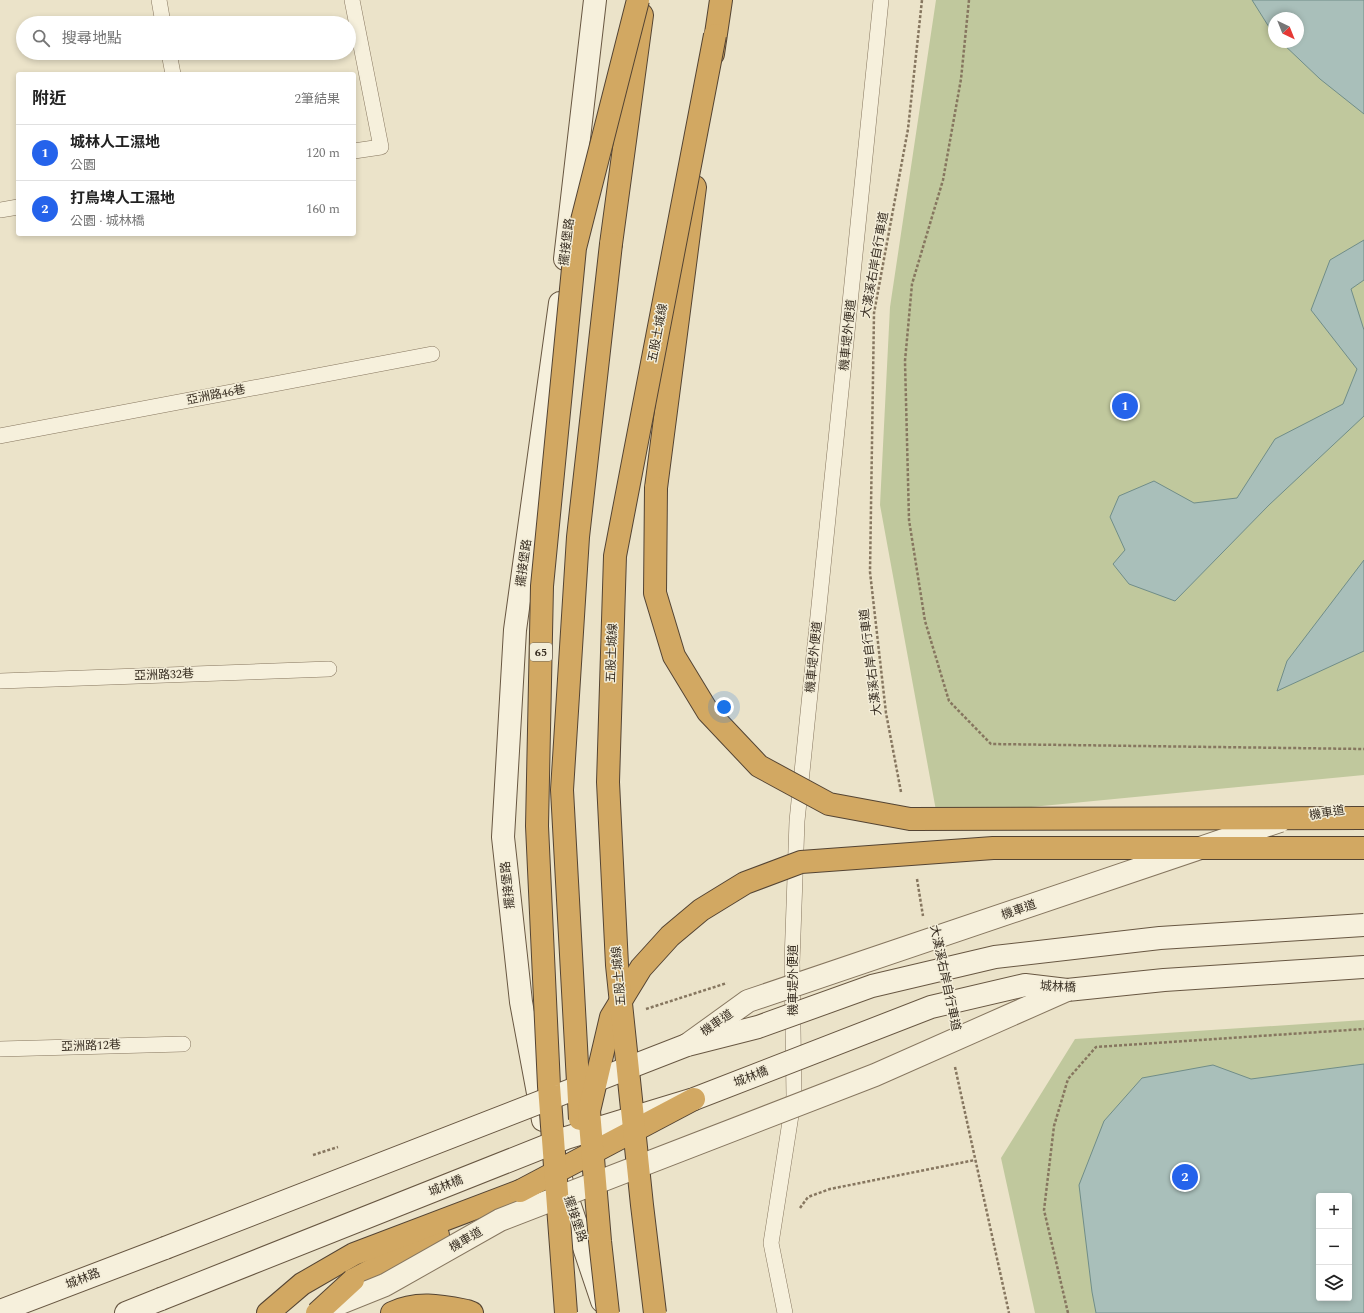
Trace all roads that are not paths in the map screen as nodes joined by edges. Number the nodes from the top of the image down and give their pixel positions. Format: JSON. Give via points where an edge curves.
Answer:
{"nodes":[{"id":1,"x":159,"y":0,"type":"edge"},
{"id":2,"x":352,"y":0,"type":"edge"},
{"id":3,"x":595,"y":0,"type":"edge"},
{"id":4,"x":638,"y":0,"type":"edge"},
{"id":5,"x":644,"y":0,"type":"edge"},
{"id":6,"x":721,"y":0,"type":"edge"},
{"id":7,"x":881,"y":0,"type":"edge"},
{"id":8,"x":162,"y":16,"type":"edge"},
{"id":9,"x":355,"y":16,"type":"edge"},
{"id":10,"x":356,"y":20,"type":"edge"},
{"id":11,"x":715,"y":34,"type":"junction"},
{"id":12,"x":170,"y":60,"type":"edge"},
{"id":13,"x":173,"y":72,"type":"edge"},
{"id":14,"x":356,"y":151,"type":"edge"},
{"id":15,"x":16,"y":207,"type":"edge"},
{"id":16,"x":0,"y":210,"type":"edge"},
{"id":17,"x":432,"y":354,"type":"dead end"},
{"id":18,"x":0,"y":436,"type":"edge"},
{"id":19,"x":328,"y":670,"type":"dead end"},
{"id":20,"x":0,"y":682,"type":"edge"},
{"id":21,"x":1364,"y":806,"type":"edge"},
{"id":22,"x":1364,"y":818,"type":"edge"},
{"id":23,"x":1364,"y":848,"type":"edge"},
{"id":24,"x":1364,"y":925,"type":"edge"},
{"id":25,"x":1364,"y":967,"type":"edge"},
{"id":26,"x":1067,"y":990,"type":"junction"},
{"id":27,"x":183,"y":1044,"type":"dead end"},
{"id":28,"x":687,"y":1045,"type":"junction"},
{"id":29,"x":0,"y":1049,"type":"edge"},
{"id":30,"x":694,"y":1099,"type":"junction"},
{"id":31,"x":544,"y":1126,"type":"junction"},
{"id":32,"x":520,"y":1191,"type":"junction"},
{"id":33,"x":0,"y":1311,"type":"edge"},
{"id":34,"x":323,"y":1311,"type":"edge"},
{"id":35,"x":126,"y":1313,"type":"edge"},
{"id":36,"x":268,"y":1313,"type":"edge"},
{"id":37,"x":392,"y":1313,"type":"edge"},
{"id":38,"x":472,"y":1313,"type":"edge"},
{"id":39,"x":566,"y":1313,"type":"edge"},
{"id":40,"x":596,"y":1313,"type":"edge"},
{"id":41,"x":605,"y":1313,"type":"edge"},
{"id":42,"x":608,"y":1313,"type":"edge"},
{"id":43,"x":655,"y":1313,"type":"edge"},
{"id":44,"x":785,"y":1313,"type":"edge"}],
"edges":[{"from":1,"to":8,"type":"lane"},
{"from":2,"to":9,"type":"lane"},
{"from":3,"to":31,"type":"street","name":"擺接堡路","via":[[560,299],[515,630],[503,837],[521,1002]]},
{"from":4,"to":39,"type":"highway","number":"65","bridge":true,"via":[[575,248],[542,586],[537,826],[549,1086]]},
{"from":5,"to":40,"type":"highway","bridge":true,"via":[[611,244],[578,537],[562,790],[587,1243]]},
{"from":6,"to":11,"type":"highway","name":"五股土城線"},
{"from":7,"to":44,"type":"lane","name":"機車堤外便道","via":[[797,821],[792,962],[794,1096],[771,1243]]},
{"from":10,"to":14,"type":"lane","via":[[381,147]]},
{"from":11,"to":22,"type":"highway","bridge":true,"via":[[656,488],[655,593],[674,656],[708,712],[760,766],[829,804],[910,819]]},
{"from":11,"to":43,"type":"highway","name":"五股土城線","bridge":true,"via":[[615,556],[608,782],[618,965]]},
{"from":12,"to":13,"type":"lane"},
{"from":15,"to":16,"type":"lane"},
{"from":17,"to":18,"type":"lane","name":"亞洲路46巷"},
{"from":19,"to":20,"type":"lane","name":"亞洲路32巷"},
{"from":21,"to":28,"type":"street","name":"機車道","bridge":true,"via":[[1273,822],[748,1001]]},
{"from":23,"to":42,"type":"highway","bridge":true,"via":[[993,848],[801,862],[745,883],[701,910],[670,936],[641,968],[611,1018],[589,1111]]},
{"from":24,"to":28,"type":"street","bridge":true,"via":[[1160,938],[995,957],[872,986],[758,1027]]},
{"from":25,"to":26,"type":"street","name":"城林橋","via":[[1164,980]]},
{"from":26,"to":30,"type":"street","name":"城林橋","bridge":true,"via":[[1025,984],[931,1006]]},
{"from":26,"to":34,"type":"street","name":"機車道","bridge":true,"via":[[875,1075],[500,1220],[385,1285]]},
{"from":27,"to":29,"type":"lane","name":"亞洲路12巷"},
{"from":28,"to":33,"type":"street","name":"城林路","bridge":true},
{"from":30,"to":32,"type":"highway","bridge":true},
{"from":30,"to":35,"type":"street","name":"城林橋","bridge":true,"via":[[566,1138]]},
{"from":31,"to":39,"type":"street","name":"擺接堡路"},
{"from":31,"to":41,"type":"street","name":"擺接堡路"},
{"from":32,"to":34,"type":"highway","bridge":true,"via":[[352,1280]]},
{"from":32,"to":36,"type":"highway","via":[[354,1254],[302,1284]]},
{"from":37,"to":38,"type":"highway","via":[[404,1307],[430,1304]]}]}
